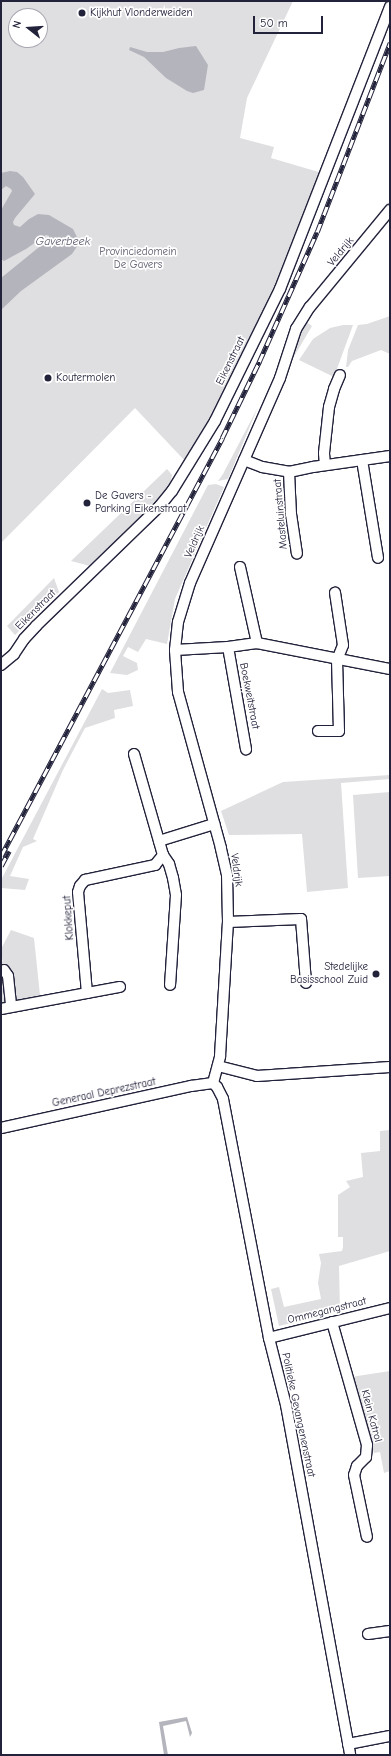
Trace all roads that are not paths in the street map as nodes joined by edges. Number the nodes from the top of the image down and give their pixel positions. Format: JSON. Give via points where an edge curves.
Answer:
{"nodes":[{"id":1,"x":390,"y":7,"type":"edge"},
{"id":2,"x":390,"y":210,"type":"edge"},
{"id":3,"x":340,"y":375,"type":"dead end"},
{"id":4,"x":390,"y":456,"type":"edge"},
{"id":5,"x":244,"y":460,"type":"junction"},
{"id":6,"x":362,"y":460,"type":"junction"},
{"id":7,"x":325,"y":465,"type":"junction"},
{"id":8,"x":289,"y":472,"type":"junction"},
{"id":9,"x":297,"y":554,"type":"dead end"},
{"id":10,"x":378,"y":558,"type":"dead end"},
{"id":11,"x":240,"y":566,"type":"dead end"},
{"id":12,"x":335,"y":593,"type":"dead end"},
{"id":13,"x":257,"y":643,"type":"junction"},
{"id":14,"x":228,"y":648,"type":"junction"},
{"id":15,"x":175,"y":650,"type":"junction"},
{"id":16,"x":338,"y":660,"type":"junction"},
{"id":17,"x":1,"y":665,"type":"edge"},
{"id":18,"x":390,"y":669,"type":"edge"},
{"id":19,"x":318,"y":731,"type":"dead end"},
{"id":20,"x":246,"y":749,"type":"dead end"},
{"id":21,"x":134,"y":754,"type":"dead end"},
{"id":22,"x":214,"y":824,"type":"junction"},
{"id":23,"x":159,"y":841,"type":"junction"},
{"id":24,"x":163,"y":855,"type":"junction"},
{"id":25,"x":228,"y":922,"type":"junction"},
{"id":26,"x":4,"y":970,"type":"dead end"},
{"id":27,"x":306,"y":983,"type":"dead end"},
{"id":28,"x":170,"y":985,"type":"dead end"},
{"id":29,"x":120,"y":987,"type":"dead end"},
{"id":30,"x":87,"y":993,"type":"junction"},
{"id":31,"x":6,"y":1008,"type":"edge"},
{"id":32,"x":218,"y":1066,"type":"junction"},
{"id":33,"x":390,"y":1067,"type":"edge"},
{"id":34,"x":213,"y":1083,"type":"junction"},
{"id":35,"x":1,"y":1128,"type":"edge"},
{"id":36,"x":390,"y":1308,"type":"edge"},
{"id":37,"x":332,"y":1322,"type":"junction"},
{"id":38,"x":269,"y":1338,"type":"junction"},
{"id":39,"x":367,"y":1537,"type":"dead end"},
{"id":40,"x":390,"y":1631,"type":"edge"},
{"id":41,"x":368,"y":1634,"type":"dead end"},
{"id":42,"x":390,"y":1736,"type":"edge"},
{"id":43,"x":348,"y":1744,"type":"junction"},
{"id":44,"x":350,"y":1755,"type":"edge"}],
"edges":[{"from":1,"to":17,"type":"street","name":"Eikenstraat","via":[[280,289],[215,422],[172,491],[159,507],[36,626],[14,654]]},
{"from":2,"to":5,"type":"street","name":"Veldrijk","via":[[301,319],[280,378]]},
{"from":3,"to":7,"type":"street","via":[[329,407]]},
{"from":4,"to":6,"type":"street","name":"Masteluinstraat"},
{"from":5,"to":8,"type":"street","name":"Masteluinstraat","via":[[262,467]]},
{"from":5,"to":15,"type":"street","name":"Veldrijk","via":[[190,584],[178,622]]},
{"from":6,"to":7,"type":"street","name":"Masteluinstraat"},
{"from":6,"to":10,"type":"street"},
{"from":7,"to":8,"type":"street","name":"Masteluinstraat"},
{"from":8,"to":9,"type":"street","name":"Masteluinstraat","via":[[291,514]]},
{"from":11,"to":13,"type":"street"},
{"from":12,"to":16,"type":"street","via":[[343,645]]},
{"from":13,"to":14,"type":"street"},
{"from":13,"to":16,"type":"street"},
{"from":14,"to":15,"type":"street"},
{"from":14,"to":20,"type":"street","name":"Boekweitstraat"},
{"from":15,"to":22,"type":"street","name":"Veldrijk","via":[[182,708]]},
{"from":16,"to":18,"type":"street"},
{"from":16,"to":19,"type":"street","via":[[339,731]]},
{"from":21,"to":23,"type":"street"},
{"from":22,"to":23,"type":"street"},
{"from":22,"to":25,"type":"street","name":"Veldrijk","via":[[227,875]]},
{"from":23,"to":24,"type":"street"},
{"from":24,"to":28,"type":"street","via":[[169,864],[176,895]]},
{"from":24,"to":30,"type":"street","name":"Klokkeput","via":[[155,865],[85,880],[80,886],[78,892]]},
{"from":25,"to":27,"type":"street","via":[[300,919]]},
{"from":25,"to":32,"type":"street","name":"Veldrijk","via":[[225,996]]},
{"from":26,"to":31,"type":"street","via":[[8,976]]},
{"from":29,"to":30,"type":"street"},
{"from":30,"to":31,"type":"street"},
{"from":32,"to":33,"type":"street","via":[[258,1076]]},
{"from":32,"to":34,"type":"street","name":"Veldrijk"},
{"from":34,"to":35,"type":"street","name":"Generaal Deprezstraat"},
{"from":34,"to":38,"type":"street","name":"Politieke Gevangenenstraat","via":[[223,1099]]},
{"from":36,"to":37,"type":"street","name":"Ommegangstraat"},
{"from":37,"to":38,"type":"street","name":"Ommegangstraat"},
{"from":37,"to":39,"type":"street","name":"Klein Katrol","via":[[367,1445],[366,1457],[357,1466],[354,1475]]},
{"from":38,"to":43,"type":"street","name":"Politieke Gevangenenstraat","via":[[286,1405]]},
{"from":40,"to":41,"type":"street"},
{"from":42,"to":43,"type":"street"},
{"from":43,"to":44,"type":"street","name":"Politieke Gevangenenstraat"}]}
